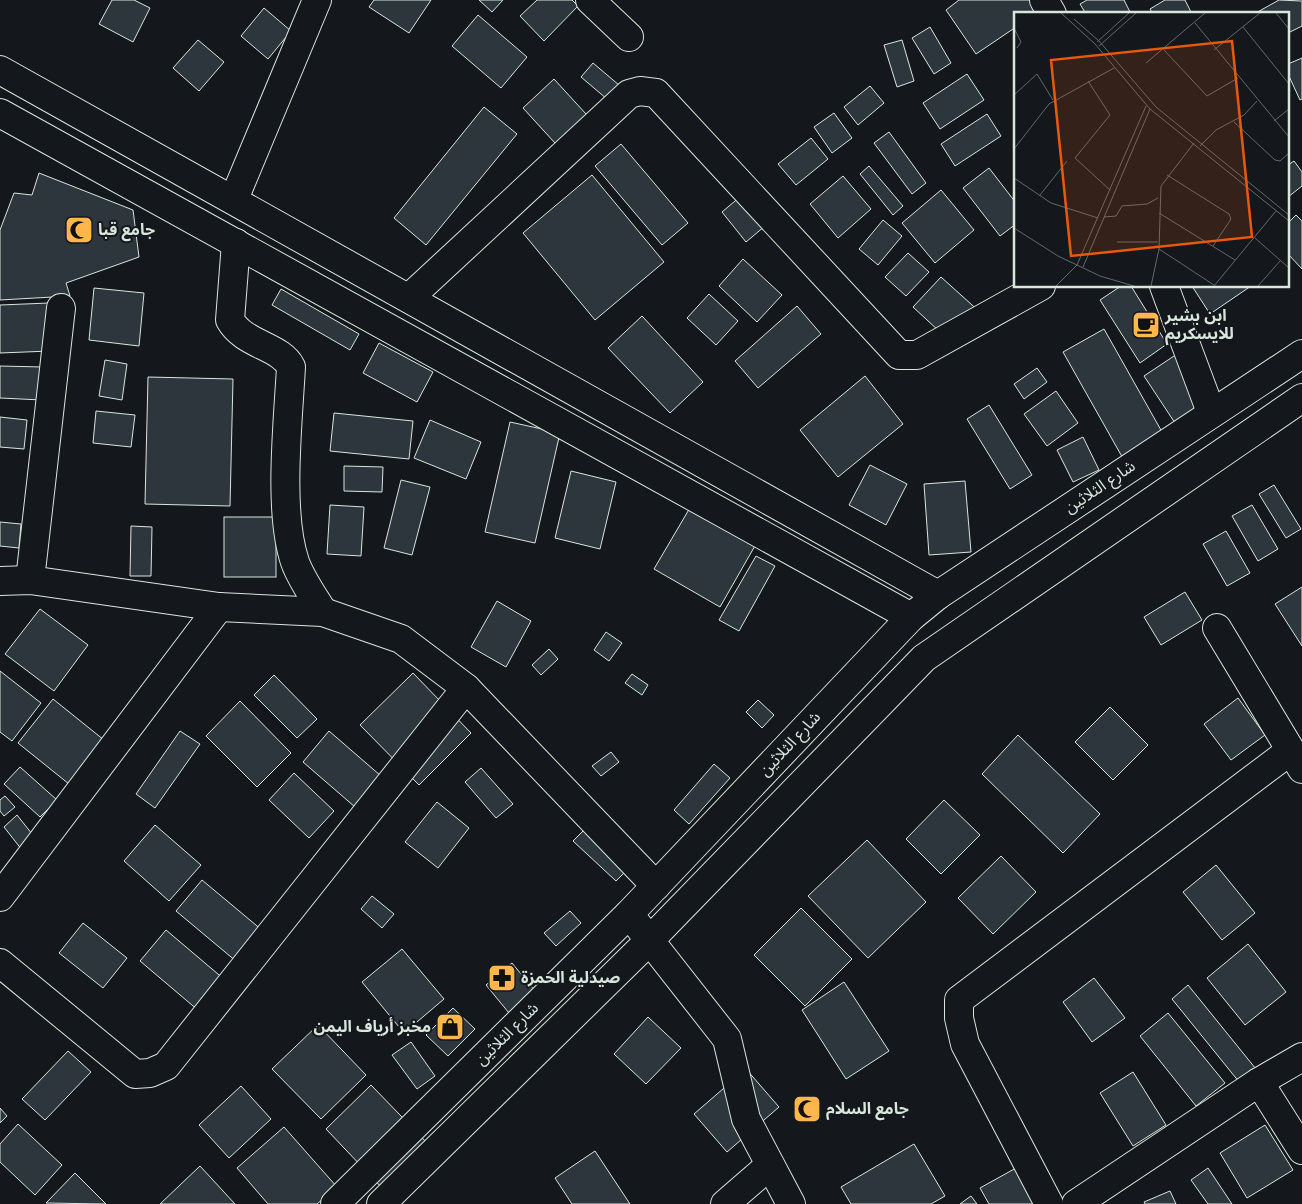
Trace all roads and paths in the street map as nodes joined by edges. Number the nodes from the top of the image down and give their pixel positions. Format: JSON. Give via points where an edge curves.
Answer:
{"nodes":[{"id":1,"x":317,"y":0,"type":"edge"},
{"id":2,"x":590,"y":0,"type":"edge"},
{"id":3,"x":1044,"y":0,"type":"edge"},
{"id":4,"x":1051,"y":12,"type":"edge"},
{"id":5,"x":629,"y":37,"type":"dead end"},
{"id":6,"x":0,"y":70,"type":"edge"},
{"id":7,"x":0,"y":113,"type":"edge"},
{"id":8,"x":234,"y":199,"type":"junction"},
{"id":9,"x":236,"y":243,"type":"junction"},
{"id":10,"x":1037,"y":288,"type":"edge"},
{"id":11,"x":1165,"y":288,"type":"edge"},
{"id":12,"x":409,"y":298,"type":"junction"},
{"id":13,"x":62,"y":308,"type":"dead end"},
{"id":14,"x":1302,"y":354,"type":"edge"},
{"id":15,"x":1302,"y":398,"type":"edge"},
{"id":16,"x":1211,"y":412,"type":"junction"},
{"id":17,"x":30,"y":580,"type":"junction"},
{"id":18,"x":0,"y":581,"type":"edge"},
{"id":19,"x":938,"y":595,"type":"junction"},
{"id":20,"x":219,"y":606,"type":"junction"},
{"id":21,"x":323,"y":612,"type":"junction"},
{"id":22,"x":911,"y":618,"type":"junction"},
{"id":23,"x":1217,"y":628,"type":"dead end"},
{"id":24,"x":466,"y":688,"type":"junction"},
{"id":25,"x":1296,"y":760,"type":"edge"},
{"id":26,"x":656,"y":886,"type":"junction"},
{"id":27,"x":0,"y":898,"type":"edge"},
{"id":28,"x":629,"y":914,"type":"junction"},
{"id":29,"x":649,"y":941,"type":"junction"},
{"id":30,"x":0,"y":963,"type":"edge"},
{"id":31,"x":1302,"y":1058,"type":"edge"},
{"id":32,"x":1259,"y":1082,"type":"junction"},
{"id":33,"x":1302,"y":1150,"type":"edge"},
{"id":34,"x":770,"y":1165,"type":"junction"},
{"id":35,"x":335,"y":1204,"type":"edge"},
{"id":36,"x":381,"y":1204,"type":"edge"},
{"id":37,"x":725,"y":1204,"type":"edge"},
{"id":38,"x":791,"y":1204,"type":"edge"},
{"id":39,"x":1049,"y":1204,"type":"edge"},
{"id":40,"x":1076,"y":1204,"type":"edge"}],
"edges":[{"from":1,"to":8,"type":"street"},
{"from":2,"to":5,"type":"street"},
{"from":3,"to":4,"type":"street"},
{"from":6,"to":8,"type":"street"},
{"from":7,"to":9,"type":"street"},
{"from":8,"to":12,"type":"street"},
{"from":9,"to":21,"type":"street","via":[[230,320],[234,328],[248,339],[287,358],[291,368],[287,458],[289,537],[295,563]]},
{"from":9,"to":22,"type":"street"},
{"from":10,"to":12,"type":"street","via":[[917,355],[899,355],[656,93],[640,91],[628,94]]},
{"from":11,"to":16,"type":"street"},
{"from":12,"to":19,"type":"street"},
{"from":13,"to":17,"type":"street"},
{"from":14,"to":16,"type":"street","name":"شارع الثلاثين"},
{"from":15,"to":29,"type":"street","name":"شارع الثلاثين","via":[[924,658]]},
{"from":16,"to":19,"type":"street","name":"شارع الثلاثين"},
{"from":17,"to":18,"type":"street"},
{"from":17,"to":20,"type":"street"},
{"from":19,"to":22,"type":"street","name":"شارع الثلاثين"},
{"from":20,"to":21,"type":"street"},
{"from":20,"to":27,"type":"street"},
{"from":21,"to":24,"type":"street","via":[[401,639]]},
{"from":22,"to":26,"type":"street","name":"شارع الثلاثين"},
{"from":23,"to":25,"type":"street"},
{"from":24,"to":26,"type":"street"},
{"from":24,"to":30,"type":"street","via":[[166,1066],[150,1073],[134,1074]]},
{"from":25,"to":39,"type":"street","via":[[959,1000],[965,1044]]},
{"from":26,"to":28,"type":"street","name":"شارع الثلاثين"},
{"from":28,"to":29,"type":"street"},
{"from":28,"to":35,"type":"street","name":"شارع الثلاثين"},
{"from":29,"to":34,"type":"street","via":[[727,1039],[746,1119]]},
{"from":29,"to":36,"type":"street","name":"شارع الثلاثين"},
{"from":31,"to":32,"type":"street"},
{"from":32,"to":33,"type":"street"},
{"from":32,"to":40,"type":"street"},
{"from":34,"to":37,"type":"street"},
{"from":34,"to":38,"type":"street"}]}
